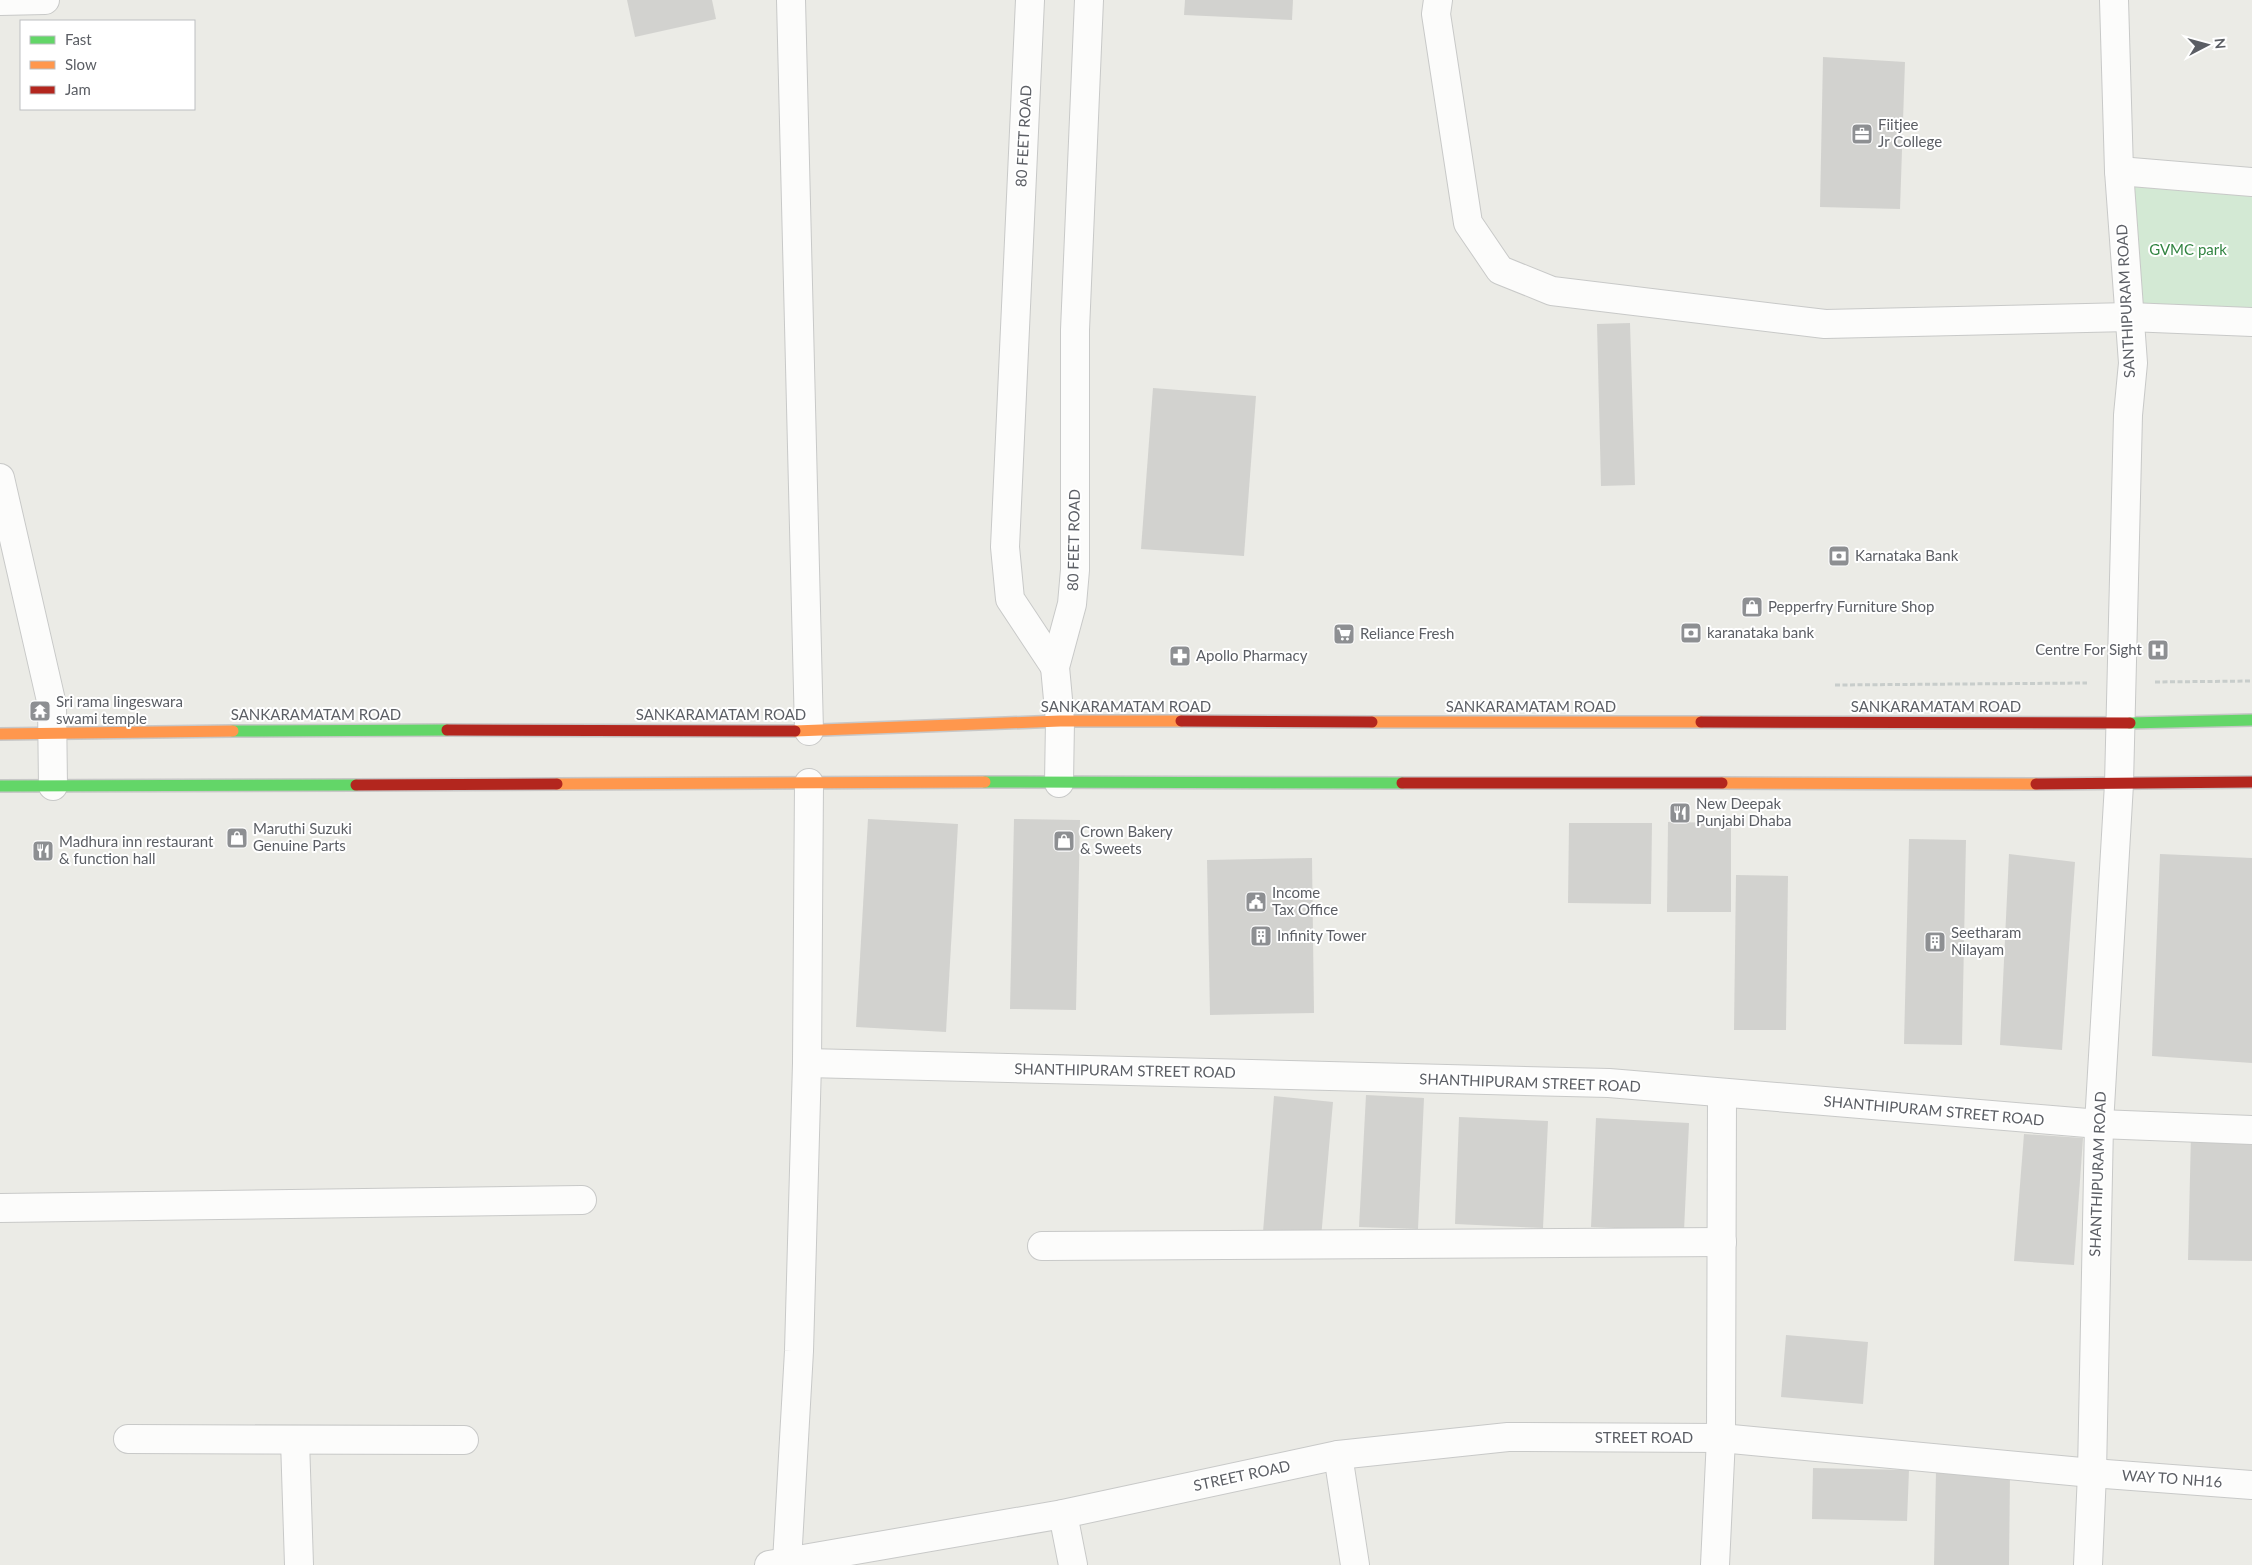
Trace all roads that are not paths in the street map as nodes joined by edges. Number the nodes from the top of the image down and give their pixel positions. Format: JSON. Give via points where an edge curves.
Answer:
{"nodes":[{"id":1,"x":45,"y":0,"type":"edge"},
{"id":2,"x":791,"y":0,"type":"edge"},
{"id":3,"x":1030,"y":0,"type":"edge"},
{"id":4,"x":1089,"y":0,"type":"edge"},
{"id":5,"x":1438,"y":0,"type":"edge"},
{"id":6,"x":2114,"y":0,"type":"edge"},
{"id":7,"x":0,"y":1,"type":"edge"},
{"id":8,"x":2118,"y":171,"type":"junction"},
{"id":9,"x":2252,"y":182,"type":"edge"},
{"id":10,"x":2129,"y":317,"type":"junction"},
{"id":11,"x":2252,"y":322,"type":"edge"},
{"id":12,"x":0,"y":478,"type":"edge"},
{"id":13,"x":1055,"y":667,"type":"junction"},
{"id":14,"x":2252,"y":720,"type":"edge"},
{"id":15,"x":1060,"y":722,"type":"junction"},
{"id":16,"x":2120,"y":723,"type":"junction"},
{"id":17,"x":809,"y":731,"type":"junction"},
{"id":18,"x":53,"y":733,"type":"junction"},
{"id":19,"x":0,"y":734,"type":"edge"},
{"id":20,"x":2252,"y":782,"type":"edge"},
{"id":21,"x":808,"y":783,"type":"junction"},
{"id":22,"x":1059,"y":783,"type":"junction"},
{"id":23,"x":2119,"y":784,"type":"junction"},
{"id":24,"x":0,"y":786,"type":"edge"},
{"id":25,"x":53,"y":786,"type":"junction"},
{"id":26,"x":807,"y":1063,"type":"junction"},
{"id":27,"x":1722,"y":1094,"type":"junction"},
{"id":28,"x":2098,"y":1124,"type":"junction"},
{"id":29,"x":2252,"y":1130,"type":"edge"},
{"id":30,"x":582,"y":1200,"type":"dead end"},
{"id":31,"x":0,"y":1208,"type":"edge"},
{"id":32,"x":1722,"y":1242,"type":"junction"},
{"id":33,"x":1042,"y":1246,"type":"dead end"},
{"id":34,"x":1721,"y":1438,"type":"junction"},
{"id":35,"x":128,"y":1440,"type":"dead end"},
{"id":36,"x":295,"y":1440,"type":"junction"},
{"id":37,"x":464,"y":1440,"type":"dead end"},
{"id":38,"x":1338,"y":1455,"type":"junction"},
{"id":39,"x":2092,"y":1473,"type":"junction"},
{"id":40,"x":2252,"y":1484,"type":"edge"},
{"id":41,"x":1063,"y":1514,"type":"junction"},
{"id":42,"x":778,"y":1564,"type":"edge"},
{"id":43,"x":299,"y":1565,"type":"edge"},
{"id":44,"x":1073,"y":1565,"type":"edge"},
{"id":45,"x":1355,"y":1565,"type":"edge"},
{"id":46,"x":1715,"y":1565,"type":"edge"},
{"id":47,"x":2088,"y":1565,"type":"edge"}],
"edges":[{"from":1,"to":7,"type":"street"},
{"from":2,"to":17,"type":"street"},
{"from":3,"to":13,"type":"street","name":"80 FEET ROAD","via":[[1005,547],[1010,600]]},
{"from":4,"to":13,"type":"street","name":"80 FEET ROAD","via":[[1076,330],[1075,570],[1072,604]]},
{"from":5,"to":10,"type":"street","via":[[1436,14],[1468,223],[1500,270],[1552,291],[1825,324]]},
{"from":6,"to":8,"type":"street","name":"SANTHIPURAM ROAD"},
{"from":8,"to":9,"type":"street"},
{"from":8,"to":10,"type":"street","name":"SANTHIPURAM ROAD"},
{"from":10,"to":11,"type":"street"},
{"from":10,"to":16,"type":"street","name":"SANTHIPURAM ROAD","via":[[2133,363],[2128,415]]},
{"from":12,"to":18,"type":"street","via":[[52,705]]},
{"from":13,"to":15,"type":"street"},
{"from":14,"to":16,"type":"main road","name":"SANKARAMATAM ROAD"},
{"from":15,"to":16,"type":"main road","name":"SANKARAMATAM ROAD"},
{"from":15,"to":17,"type":"main road","name":"SANKARAMATAM ROAD"},
{"from":15,"to":22,"type":"street"},
{"from":16,"to":23,"type":"street","name":"SANTHIPURAM ROAD"},
{"from":17,"to":18,"type":"main road","name":"SANKARAMATAM ROAD"},
{"from":18,"to":19,"type":"main road","name":"SANKARAMATAM ROAD"},
{"from":18,"to":25,"type":"street"},
{"from":20,"to":23,"type":"main road"},
{"from":21,"to":22,"type":"main road"},
{"from":21,"to":25,"type":"main road"},
{"from":21,"to":26,"type":"street"},
{"from":22,"to":23,"type":"main road"},
{"from":23,"to":28,"type":"street","name":"SHANTHIPURAM ROAD"},
{"from":24,"to":25,"type":"main road"},
{"from":26,"to":27,"type":"street","name":"SHANTHIPURAM STREET ROAD","via":[[1608,1084]]},
{"from":26,"to":42,"type":"street","via":[[799,1351]]},
{"from":27,"to":28,"type":"street","name":"SHANTHIPURAM STREET ROAD"},
{"from":27,"to":32,"type":"street"},
{"from":28,"to":29,"type":"street","name":"SHANTHIPURAM STREET ROAD"},
{"from":28,"to":39,"type":"street","name":"SHANTHIPURAM ROAD"},
{"from":30,"to":31,"type":"street"},
{"from":32,"to":33,"type":"street"},
{"from":32,"to":34,"type":"street"},
{"from":34,"to":38,"type":"street","name":"STREET ROAD","via":[[1508,1437]]},
{"from":34,"to":39,"type":"street","name":"STREET ROAD"},
{"from":34,"to":46,"type":"street"},
{"from":35,"to":36,"type":"street"},
{"from":36,"to":37,"type":"street"},
{"from":36,"to":43,"type":"street"},
{"from":38,"to":41,"type":"street","name":"STREET ROAD"},
{"from":38,"to":45,"type":"street"},
{"from":39,"to":40,"type":"street","name":"WAY TO NH16"},
{"from":39,"to":47,"type":"street","name":"SHANTHIPURAM ROAD"},
{"from":41,"to":42,"type":"street","name":"STREET ROAD"},
{"from":41,"to":44,"type":"street"}]}
